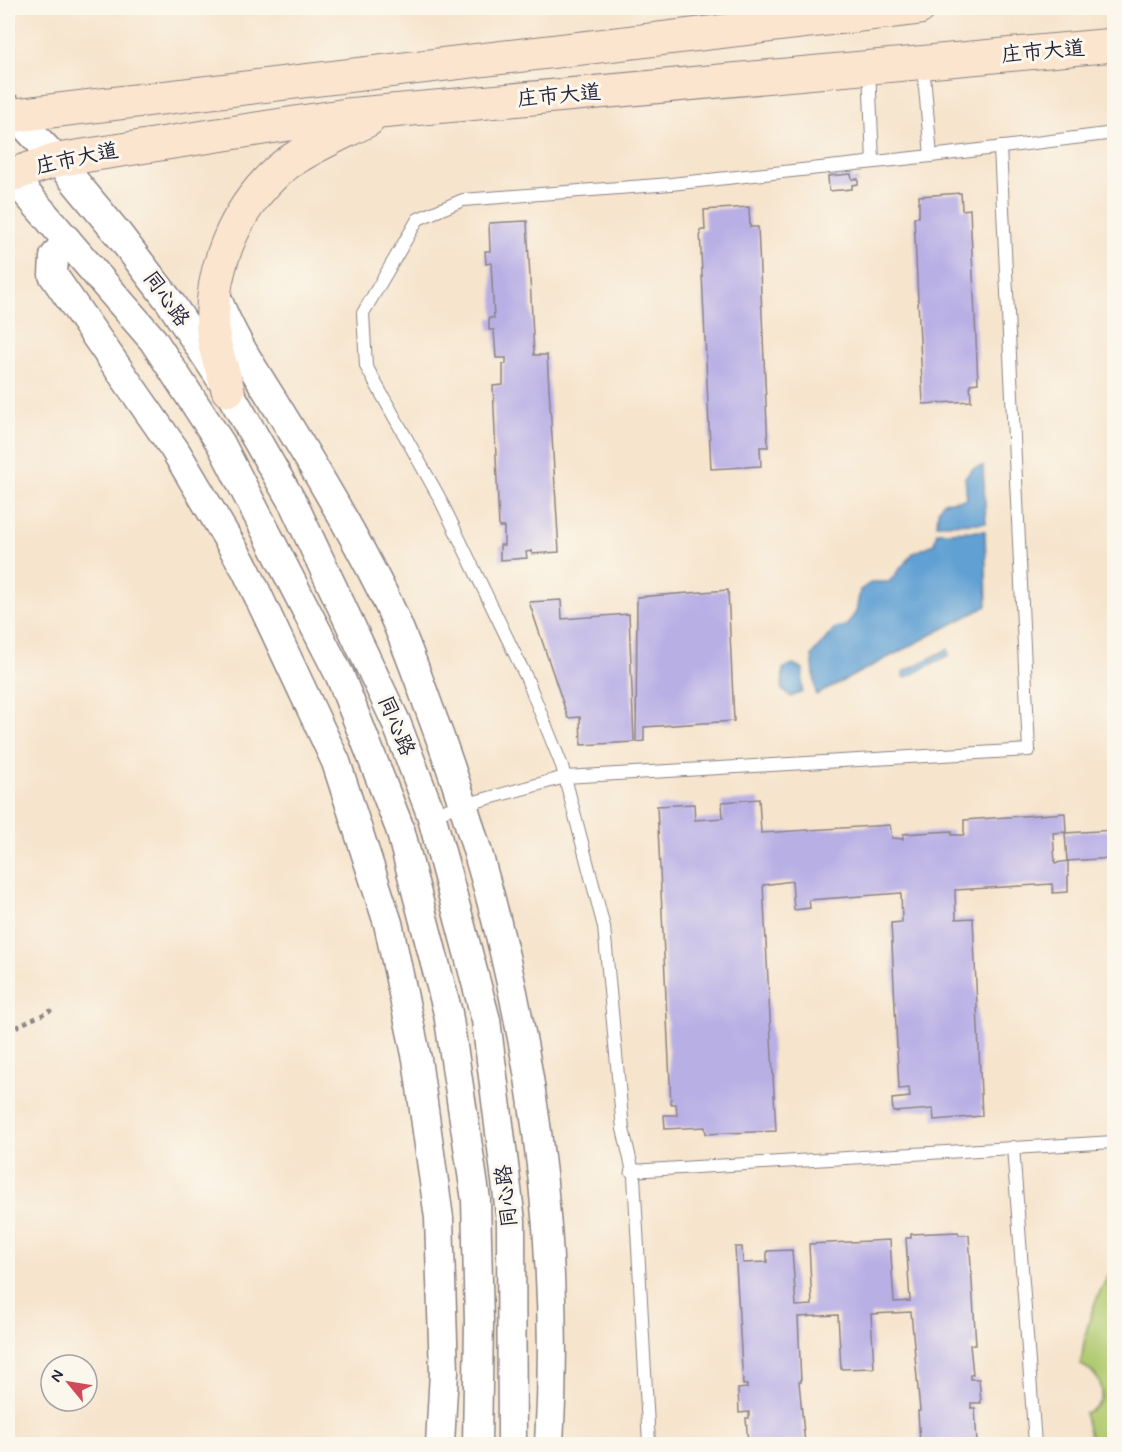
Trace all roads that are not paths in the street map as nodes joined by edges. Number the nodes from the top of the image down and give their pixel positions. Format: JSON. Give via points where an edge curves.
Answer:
{"nodes":[{"id":1,"x":919,"y":8,"type":"edge"},
{"id":2,"x":1114,"y":45,"type":"edge"},
{"id":3,"x":923,"y":63,"type":"junction"},
{"id":4,"x":868,"y":68,"type":"junction"},
{"id":5,"x":10,"y":112,"type":"edge"},
{"id":6,"x":383,"y":112,"type":"junction"},
{"id":7,"x":1114,"y":133,"type":"edge"},
{"id":8,"x":1000,"y":147,"type":"junction"},
{"id":9,"x":931,"y":156,"type":"junction"},
{"id":10,"x":57,"y":160,"type":"junction"},
{"id":11,"x":873,"y":162,"type":"junction"},
{"id":12,"x":8,"y":174,"type":"edge"},
{"id":13,"x":67,"y":240,"type":"junction"},
{"id":14,"x":216,"y":295,"type":"junction"},
{"id":15,"x":228,"y":390,"type":"junction"},
{"id":16,"x":565,"y":777,"type":"junction"},
{"id":17,"x":465,"y":804,"type":"junction"},
{"id":18,"x":431,"y":814,"type":"junction"},
{"id":19,"x":1114,"y":1143,"type":"edge"},
{"id":20,"x":1013,"y":1147,"type":"junction"},
{"id":21,"x":631,"y":1171,"type":"junction"},
{"id":22,"x":440,"y":1444,"type":"edge"},
{"id":23,"x":477,"y":1444,"type":"edge"},
{"id":24,"x":512,"y":1444,"type":"edge"},
{"id":25,"x":549,"y":1444,"type":"edge"},
{"id":26,"x":649,"y":1444,"type":"edge"},
{"id":27,"x":1035,"y":1444,"type":"edge"}],
"edges":[{"from":1,"to":5,"type":"main road"},
{"from":2,"to":3,"type":"main road","name":"庄市大道"},
{"from":3,"to":4,"type":"main road","name":"庄市大道"},
{"from":3,"to":9,"type":"lane"},
{"from":4,"to":6,"type":"main road","name":"庄市大道"},
{"from":4,"to":11,"type":"lane"},
{"from":5,"to":10,"type":"street","name":"同心路"},
{"from":6,"to":10,"type":"main road","name":"庄市大道","via":[[212,134]]},
{"from":6,"to":14,"type":"main road","via":[[273,176],[244,209],[227,244]]},
{"from":7,"to":8,"type":"lane"},
{"from":8,"to":9,"type":"lane"},
{"from":8,"to":16,"type":"lane","via":[[1029,750]]},
{"from":9,"to":11,"type":"lane"},
{"from":10,"to":12,"type":"main road","name":"庄市大道"},
{"from":10,"to":15,"type":"street","name":"同心路","via":[[170,302]]},
{"from":11,"to":16,"type":"lane","via":[[671,184],[463,200],[418,219],[363,313],[366,366],[439,497],[526,679]]},
{"from":12,"to":13,"type":"street","name":"同心路"},
{"from":13,"to":22,"type":"street","via":[[54,257],[52,275],[175,450],[246,570],[336,762],[388,923],[417,1059],[439,1218],[444,1372]]},
{"from":13,"to":23,"type":"street","name":"同心路","via":[[153,340],[221,444],[340,676],[400,829],[448,1013],[476,1200]]},
{"from":14,"to":15,"type":"main road","via":[[213,333]]},
{"from":14,"to":17,"type":"street","via":[[228,328],[333,499],[385,597]]},
{"from":15,"to":18,"type":"street","name":"同心路","via":[[303,525],[396,722]]},
{"from":16,"to":17,"type":"lane"},
{"from":16,"to":21,"type":"lane","via":[[604,927],[623,1129]]},
{"from":17,"to":18,"type":"lane"},
{"from":17,"to":25,"type":"street","via":[[527,1060],[544,1198],[551,1376]]},
{"from":18,"to":24,"type":"street","name":"同心路","via":[[486,1020],[511,1221]]},
{"from":19,"to":20,"type":"lane"},
{"from":20,"to":21,"type":"lane"},
{"from":20,"to":27,"type":"lane"},
{"from":21,"to":26,"type":"lane"}]}
